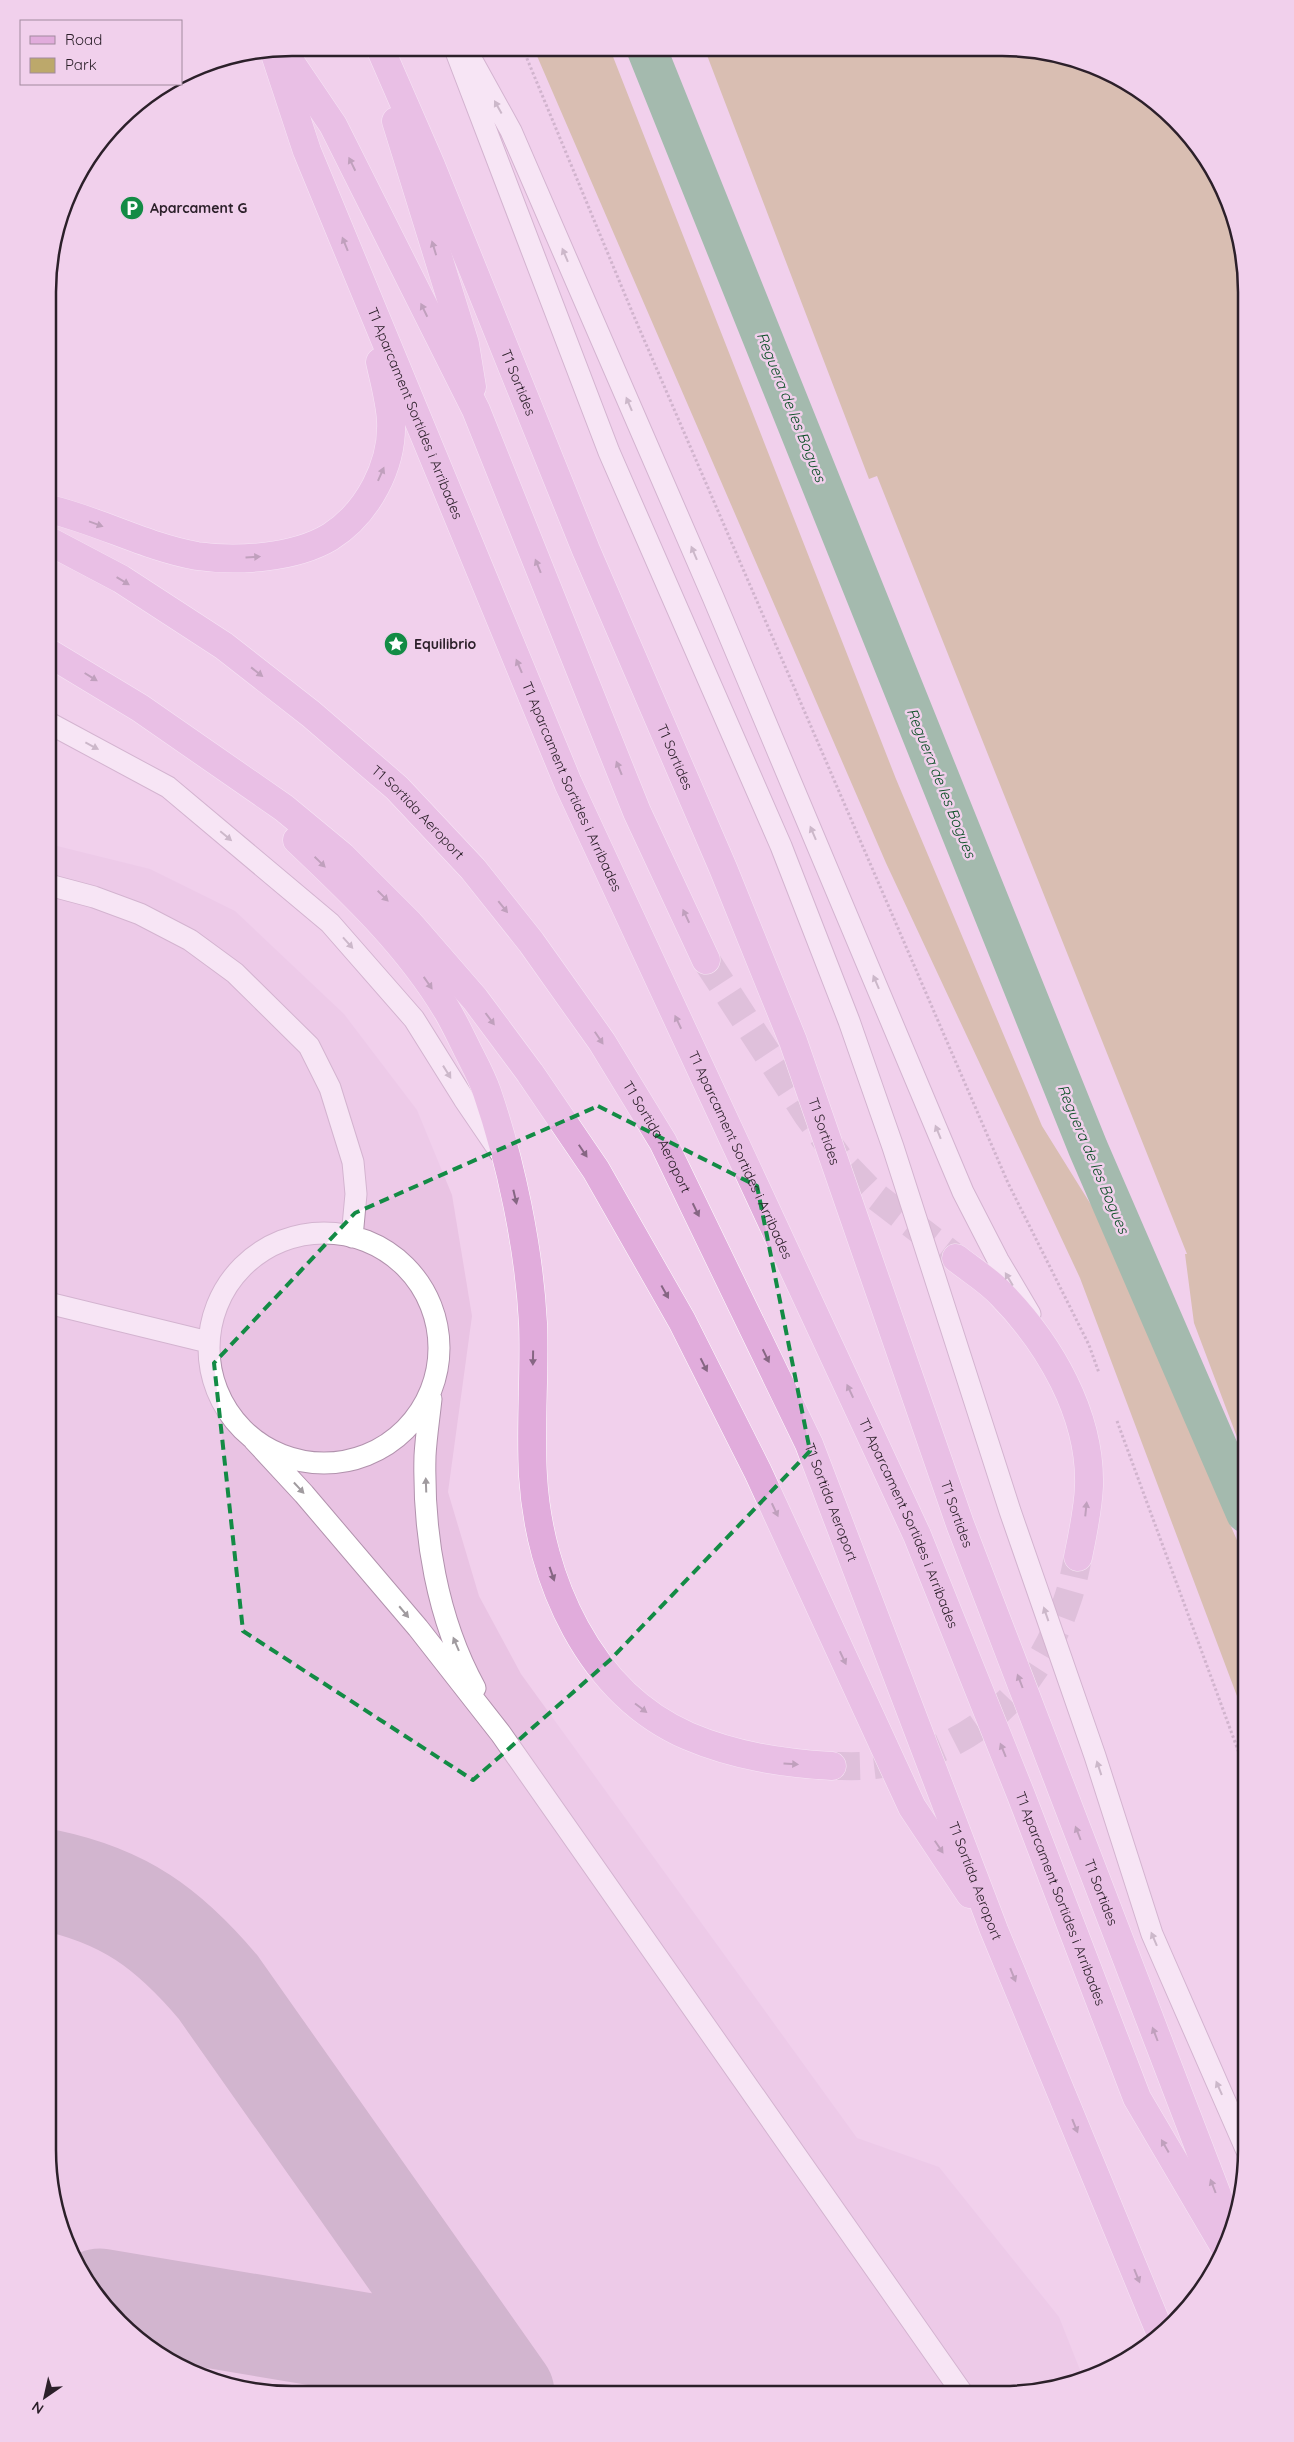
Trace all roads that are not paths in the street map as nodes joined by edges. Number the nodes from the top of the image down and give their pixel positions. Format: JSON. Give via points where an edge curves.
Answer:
{"nodes":[{"id":1,"x":286,"y":56,"type":"edge"},
{"id":2,"x":377,"y":56,"type":"edge"},
{"id":3,"x":383,"y":56,"type":"edge"},
{"id":4,"x":458,"y":56,"type":"edge"},
{"id":5,"x":470,"y":56,"type":"edge"},
{"id":6,"x":276,"y":57,"type":"edge"},
{"id":7,"x":363,"y":290,"type":"junction"},
{"id":8,"x":476,"y":410,"type":"junction"},
{"id":9,"x":56,"y":511,"type":"edge"},
{"id":10,"x":56,"y":545,"type":"edge"},
{"id":11,"x":56,"y":657,"type":"edge"},
{"id":12,"x":56,"y":727,"type":"edge"},
{"id":13,"x":210,"y":755,"type":"junction"},
{"id":14,"x":56,"y":887,"type":"edge"},
{"id":15,"x":706,"y":960,"type":"tunnel mouth"},
{"id":16,"x":507,"y":1161,"type":"junction"},
{"id":17,"x":352,"y":1237,"type":"junction"},
{"id":18,"x":956,"y":1258,"type":"tunnel mouth"},
{"id":19,"x":56,"y":1305,"type":"edge"},
{"id":20,"x":208,"y":1342,"type":"junction"},
{"id":21,"x":1057,"y":1368,"type":"junction"},
{"id":22,"x":432,"y":1389,"type":"junction"},
{"id":23,"x":254,"y":1440,"type":"junction"},
{"id":24,"x":1078,"y":1557,"type":"tunnel mouth"},
{"id":25,"x":501,"y":1734,"type":"junction"},
{"id":26,"x":832,"y":1766,"type":"tunnel mouth"},
{"id":27,"x":994,"y":1930,"type":"junction"},
{"id":28,"x":1238,"y":2131,"type":"edge"},
{"id":29,"x":1227,"y":2220,"type":"edge"},
{"id":30,"x":1220,"y":2240,"type":"edge"},
{"id":31,"x":1158,"y":2326,"type":"edge"},
{"id":32,"x":957,"y":2386,"type":"edge"}],
"edges":[{"from":8,"to":1,"type":"main road","one_way":true,"via":[[333,125]]},
{"from":8,"to":2,"type":"main road","one_way":true,"via":[[464,344]]},
{"from":29,"to":3,"type":"main road","name":"T1 Sortides","one_way":true,"via":[[960,1524],[793,1041],[723,868],[586,550]]},
{"from":28,"to":4,"type":"lane","one_way":true,"via":[[1152,1934],[849,1021],[781,846],[609,452]]},
{"from":21,"to":5,"type":"lane","one_way":true,"via":[[963,1192],[717,606],[523,158]]},
{"from":7,"to":6,"type":"main road","name":"T1 Aparcament Sortides i Arribades","one_way":true,"via":[[307,151]]},
{"from":9,"to":7,"type":"main road","one_way":true,"via":[[198,556],[275,556],[300,550],[330,536],[372,494],[384,470],[388,452],[391,421]]},
{"from":30,"to":7,"type":"main road","name":"T1 Aparcament Sortides i Arribades","one_way":true,"via":[[1137,2098],[1025,1804],[917,1535],[568,784]]},
{"from":15,"to":8,"type":"main road","one_way":true,"via":[[637,812]]},
{"from":10,"to":27,"type":"main road","name":"T1 Sortida Aeroport","one_way":true,"via":[[121,579],[224,646],[312,714],[397,788],[484,883],[531,942],[602,1042],[663,1142],[809,1444]]},
{"from":11,"to":13,"type":"main road","name":"T1 Sortida Aeroport","one_way":true,"via":[[133,703]]},
{"from":12,"to":16,"type":"lane","one_way":true,"via":[[168,787],[330,923],[414,1018]]},
{"from":13,"to":16,"type":"main road","one_way":true,"via":[[346,887],[405,951],[448,1012],[486,1089]]},
{"from":13,"to":27,"type":"main road","name":"T1 Sortida Aeroport","one_way":true,"via":[[284,808],[342,856],[409,923],[475,999],[596,1170],[682,1321],[758,1472],[912,1807]]},
{"from":14,"to":17,"type":"lane","via":[[140,914],[190,940],[234,974],[309,1046],[330,1088],[353,1162],[356,1194]]},
{"from":16,"to":26,"type":"main road","one_way":true,"via":[[521,1223],[533,1322],[533,1477],[539,1527],[565,1610],[586,1647],[610,1678],[655,1718],[687,1736],[731,1752],[782,1763]]},
{"from":17,"to":20,"type":"lane","via":[[334,1232],[301,1234],[270,1245],[246,1262],[224,1288],[214,1310]]},
{"from":17,"to":22,"type":"lane","via":[[366,1240],[394,1256],[416,1278],[431,1305],[439,1332],[438,1366]]},
{"from":18,"to":21,"type":"main road","via":[[1005,1298],[1026,1322]]},
{"from":19,"to":20,"type":"lane"},
{"from":20,"to":23,"type":"lane","via":[[210,1368],[217,1391],[230,1415]]},
{"from":24,"to":21,"type":"main road","one_way":true,"via":[[1089,1485],[1086,1449],[1074,1408]]},
{"from":22,"to":23,"type":"lane","via":[[417,1418],[397,1438],[371,1454],[348,1462],[305,1462],[282,1456]]},
{"from":25,"to":22,"type":"lane","one_way":true,"via":[[472,1681],[449,1627],[435,1575],[427,1520],[426,1456]]},
{"from":23,"to":25,"type":"lane","one_way":true,"via":[[399,1606]]},
{"from":25,"to":32,"type":"lane"},
{"from":27,"to":31,"type":"main road","one_way":true}]}
